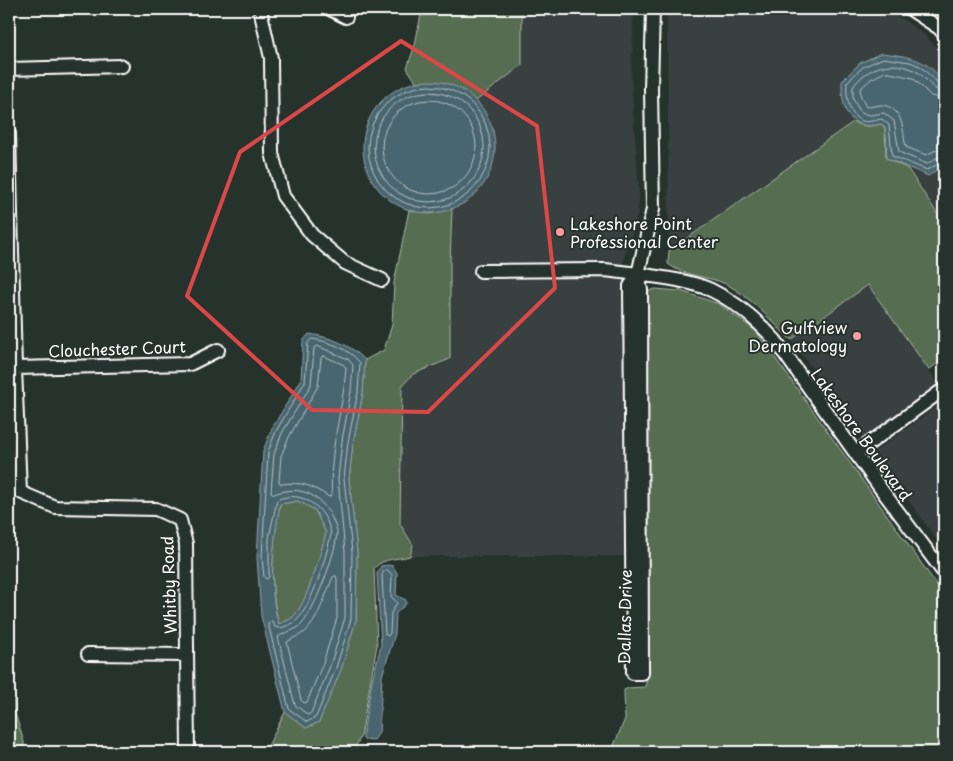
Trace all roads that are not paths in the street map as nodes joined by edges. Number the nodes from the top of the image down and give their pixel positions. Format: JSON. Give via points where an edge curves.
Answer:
{"nodes":[{"id":1,"x":260,"y":9,"type":"edge"},
{"id":2,"x":330,"y":9,"type":"edge"},
{"id":3,"x":653,"y":9,"type":"edge"},
{"id":4,"x":910,"y":9,"type":"edge"},
{"id":5,"x":346,"y":17,"type":"dead end"},
{"id":6,"x":944,"y":34,"type":"edge"},
{"id":7,"x":122,"y":66,"type":"dead end"},
{"id":8,"x":9,"y":69,"type":"edge"},
{"id":9,"x":9,"y":134,"type":"edge"},
{"id":10,"x":10,"y":218,"type":"edge"},
{"id":11,"x":481,"y":271,"type":"dead end"},
{"id":12,"x":638,"y":274,"type":"junction"},
{"id":13,"x":382,"y":280,"type":"dead end"},
{"id":14,"x":218,"y":350,"type":"dead end"},
{"id":15,"x":15,"y":368,"type":"junction"},
{"id":16,"x":944,"y":389,"type":"edge"},
{"id":17,"x":856,"y":453,"type":"junction"},
{"id":18,"x":944,"y":573,"type":"edge"},
{"id":19,"x":88,"y":654,"type":"dead end"},
{"id":20,"x":186,"y":655,"type":"junction"},
{"id":21,"x":188,"y":752,"type":"edge"}],
"edges":[{"from":1,"to":13,"type":"street","via":[[271,58],[272,153],[283,196],[312,235],[345,263]]},
{"from":2,"to":5,"type":"street"},
{"from":3,"to":12,"type":"street","via":[[653,209]]},
{"from":4,"to":6,"type":"street"},
{"from":7,"to":8,"type":"street"},
{"from":9,"to":10,"type":"street","name":"Whitby Road"},
{"from":10,"to":15,"type":"street","name":"Whitby Road"},
{"from":11,"to":12,"type":"street","name":"Lakeshore Boulevard","via":[[605,270]]},
{"from":12,"to":12,"type":"street","name":"Dallas Drive","via":[[630,286],[633,673],[642,673],[641,290]]},
{"from":12,"to":17,"type":"street","name":"Lakeshore Boulevard","via":[[709,289],[759,322]]},
{"from":14,"to":15,"type":"street","name":"Clouchester Court","via":[[190,364]]},
{"from":15,"to":20,"type":"street","name":"Whitby Road","via":[[20,492],[54,507],[156,509],[180,520],[186,544]]},
{"from":16,"to":17,"type":"street"},
{"from":17,"to":18,"type":"street","name":"Lakeshore Boulevard"},
{"from":19,"to":20,"type":"street"},
{"from":20,"to":21,"type":"street","name":"Whitby Road"}]}
